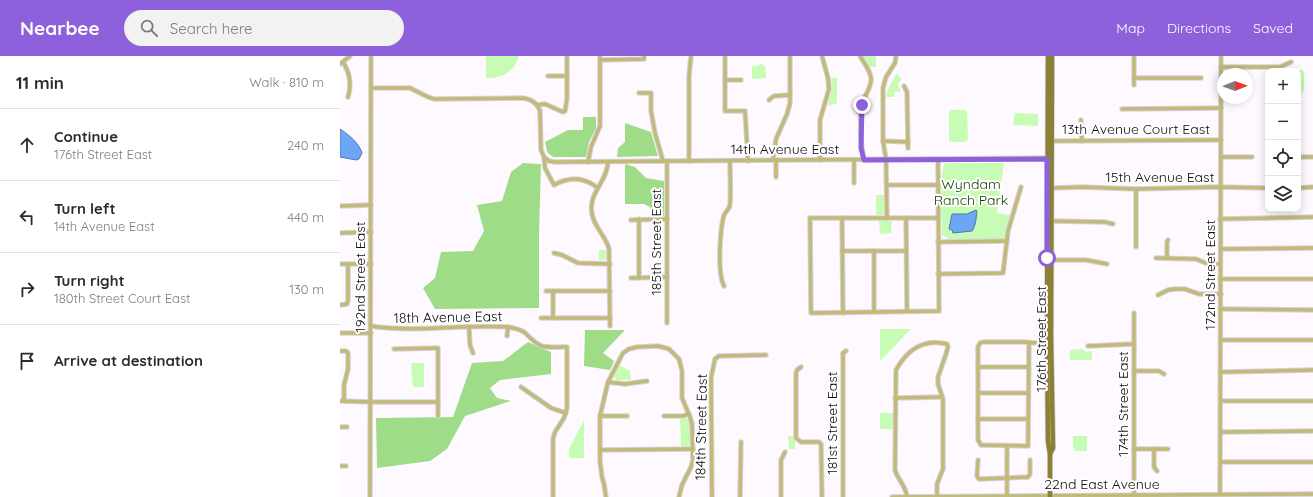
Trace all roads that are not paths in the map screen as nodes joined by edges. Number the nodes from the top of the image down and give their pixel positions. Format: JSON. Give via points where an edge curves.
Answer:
{"nodes":[{"id":1,"x":350,"y":56,"type":"edge"},
{"id":2,"x":371,"y":56,"type":"edge"},
{"id":3,"x":567,"y":56,"type":"edge"},
{"id":4,"x":691,"y":56,"type":"edge"},
{"id":5,"x":725,"y":56,"type":"edge"},
{"id":6,"x":790,"y":56,"type":"edge"},
{"id":7,"x":822,"y":56,"type":"edge"},
{"id":8,"x":860,"y":56,"type":"edge"},
{"id":9,"x":896,"y":56,"type":"edge"},
{"id":10,"x":1048,"y":56,"type":"edge"},
{"id":11,"x":1052,"y":56,"type":"edge"},
{"id":12,"x":1134,"y":56,"type":"edge"},
{"id":13,"x":1221,"y":56,"type":"edge"},
{"id":14,"x":600,"y":58,"type":"edge"},
{"id":15,"x":644,"y":58,"type":"edge"},
{"id":16,"x":1291,"y":62,"type":"dead end"},
{"id":17,"x":342,"y":63,"type":"edge"},
{"id":18,"x":1221,"y":67,"type":"junction"},
{"id":19,"x":548,"y":76,"type":"dead end"},
{"id":20,"x":567,"y":76,"type":"junction"},
{"id":21,"x":1134,"y":78,"type":"junction"},
{"id":22,"x":1201,"y":78,"type":"dead end"},
{"id":23,"x":725,"y":80,"type":"junction"},
{"id":24,"x":742,"y":80,"type":"dead end"},
{"id":25,"x":1134,"y":85,"type":"dead end"},
{"id":26,"x":904,"y":86,"type":"dead end"},
{"id":27,"x":371,"y":88,"type":"junction"},
{"id":28,"x":639,"y":93,"type":"dead end"},
{"id":29,"x":790,"y":95,"type":"junction"},
{"id":30,"x":348,"y":97,"type":"dead end"},
{"id":31,"x":769,"y":100,"type":"dead end"},
{"id":32,"x":538,"y":105,"type":"junction"},
{"id":33,"x":1048,"y":107,"type":"junction"},
{"id":34,"x":1221,"y":108,"type":"junction"},
{"id":35,"x":1122,"y":109,"type":"dead end"},
{"id":36,"x":1082,"y":120,"type":"dead end"},
{"id":37,"x":1052,"y":140,"type":"junction"},
{"id":38,"x":1082,"y":140,"type":"junction"},
{"id":39,"x":1221,"y":140,"type":"junction"},
{"id":40,"x":883,"y":141,"type":"junction"},
{"id":41,"x":908,"y":142,"type":"junction"},
{"id":42,"x":908,"y":148,"type":"dead end"},
{"id":43,"x":544,"y":157,"type":"junction"},
{"id":44,"x":1221,"y":157,"type":"junction"},
{"id":45,"x":1252,"y":157,"type":"dead end"},
{"id":46,"x":1301,"y":157,"type":"edge"},
{"id":47,"x":1313,"y":157,"type":"edge"},
{"id":48,"x":938,"y":159,"type":"junction"},
{"id":49,"x":1049,"y":159,"type":"junction"},
{"id":50,"x":774,"y":160,"type":"junction"},
{"id":51,"x":820,"y":160,"type":"junction"},
{"id":52,"x":854,"y":160,"type":"junction"},
{"id":53,"x":864,"y":160,"type":"junction"},
{"id":54,"x":886,"y":160,"type":"junction"},
{"id":55,"x":665,"y":161,"type":"junction"},
{"id":56,"x":689,"y":161,"type":"junction"},
{"id":57,"x":730,"y":161,"type":"junction"},
{"id":58,"x":748,"y":161,"type":"junction"},
{"id":59,"x":588,"y":162,"type":"junction"},
{"id":60,"x":608,"y":162,"type":"junction"},
{"id":61,"x":776,"y":177,"type":"dead end"},
{"id":62,"x":854,"y":183,"type":"dead end"},
{"id":63,"x":886,"y":185,"type":"junction"},
{"id":64,"x":938,"y":185,"type":"junction"},
{"id":65,"x":1021,"y":187,"type":"dead end"},
{"id":66,"x":598,"y":188,"type":"junction"},
{"id":67,"x":1052,"y":188,"type":"junction"},
{"id":68,"x":1221,"y":188,"type":"junction"},
{"id":69,"x":1265,"y":188,"type":"edge"},
{"id":70,"x":1301,"y":188,"type":"edge"},
{"id":71,"x":1313,"y":188,"type":"edge"},
{"id":72,"x":1136,"y":189,"type":"junction"},
{"id":73,"x":371,"y":205,"type":"junction"},
{"id":74,"x":340,"y":206,"type":"edge"},
{"id":75,"x":1313,"y":217,"type":"edge"},
{"id":76,"x":842,"y":218,"type":"junction"},
{"id":77,"x":887,"y":218,"type":"junction"},
{"id":78,"x":906,"y":218,"type":"junction"},
{"id":79,"x":938,"y":218,"type":"junction"},
{"id":80,"x":1220,"y":218,"type":"junction"},
{"id":81,"x":639,"y":219,"type":"junction"},
{"id":82,"x":667,"y":219,"type":"junction"},
{"id":83,"x":632,"y":220,"type":"dead end"},
{"id":84,"x":1052,"y":221,"type":"junction"},
{"id":85,"x":1113,"y":224,"type":"dead end"},
{"id":86,"x":371,"y":232,"type":"junction"},
{"id":87,"x":340,"y":233,"type":"edge"},
{"id":88,"x":1168,"y":240,"type":"dead end"},
{"id":89,"x":1007,"y":241,"type":"junction"},
{"id":90,"x":938,"y":242,"type":"junction"},
{"id":91,"x":1049,"y":242,"type":"junction"},
{"id":92,"x":1136,"y":247,"type":"dead end"},
{"id":93,"x":1313,"y":248,"type":"edge"},
{"id":94,"x":1221,"y":249,"type":"junction"},
{"id":95,"x":906,"y":250,"type":"junction"},
{"id":96,"x":842,"y":251,"type":"junction"},
{"id":97,"x":874,"y":251,"type":"junction"},
{"id":98,"x":554,"y":253,"type":"dead end"},
{"id":99,"x":1156,"y":258,"type":"dead end"},
{"id":100,"x":1167,"y":258,"type":"junction"},
{"id":101,"x":1052,"y":260,"type":"junction"},
{"id":102,"x":340,"y":264,"type":"edge"},
{"id":103,"x":348,"y":264,"type":"junction"},
{"id":104,"x":370,"y":264,"type":"junction"},
{"id":105,"x":610,"y":264,"type":"junction"},
{"id":106,"x":1107,"y":264,"type":"dead end"},
{"id":107,"x":1220,"y":264,"type":"junction"},
{"id":108,"x":938,"y":274,"type":"junction"},
{"id":109,"x":667,"y":277,"type":"junction"},
{"id":110,"x":631,"y":278,"type":"dead end"},
{"id":111,"x":639,"y":278,"type":"junction"},
{"id":112,"x":1220,"y":279,"type":"junction"},
{"id":113,"x":1313,"y":279,"type":"edge"},
{"id":114,"x":724,"y":286,"type":"dead end"},
{"id":115,"x":546,"y":291,"type":"dead end"},
{"id":116,"x":553,"y":291,"type":"junction"},
{"id":117,"x":610,"y":291,"type":"junction"},
{"id":118,"x":1220,"y":294,"type":"junction"},
{"id":119,"x":1158,"y":295,"type":"dead end"},
{"id":120,"x":340,"y":305,"type":"edge"},
{"id":121,"x":1221,"y":309,"type":"junction"},
{"id":122,"x":1313,"y":310,"type":"edge"},
{"id":123,"x":907,"y":311,"type":"junction"},
{"id":124,"x":874,"y":312,"type":"junction"},
{"id":125,"x":1047,"y":312,"type":"junction"},
{"id":126,"x":843,"y":313,"type":"junction"},
{"id":127,"x":1134,"y":313,"type":"dead end"},
{"id":128,"x":541,"y":318,"type":"dead end"},
{"id":129,"x":553,"y":318,"type":"junction"},
{"id":130,"x":610,"y":318,"type":"junction"},
{"id":131,"x":667,"y":323,"type":"dead end"},
{"id":132,"x":371,"y":326,"type":"junction"},
{"id":133,"x":610,"y":326,"type":"dead end"},
{"id":134,"x":469,"y":327,"type":"junction"},
{"id":135,"x":508,"y":327,"type":"junction"},
{"id":136,"x":340,"y":333,"type":"edge"},
{"id":137,"x":371,"y":333,"type":"junction"},
{"id":138,"x":507,"y":336,"type":"dead end"},
{"id":139,"x":1051,"y":336,"type":"junction"},
{"id":140,"x":1221,"y":340,"type":"junction"},
{"id":141,"x":1313,"y":340,"type":"edge"},
{"id":142,"x":1029,"y":343,"type":"junction"},
{"id":143,"x":1047,"y":344,"type":"junction"},
{"id":144,"x":1134,"y":344,"type":"junction"},
{"id":145,"x":1088,"y":346,"type":"dead end"},
{"id":146,"x":394,"y":349,"type":"dead end"},
{"id":147,"x":340,"y":351,"type":"edge"},
{"id":148,"x":846,"y":351,"type":"dead end"},
{"id":149,"x":473,"y":353,"type":"dead end"},
{"id":150,"x":766,"y":355,"type":"dead end"},
{"id":151,"x":801,"y":366,"type":"dead end"},
{"id":152,"x":978,"y":367,"type":"junction"},
{"id":153,"x":1028,"y":367,"type":"junction"},
{"id":154,"x":1052,"y":367,"type":"junction"},
{"id":155,"x":1313,"y":370,"type":"edge"},
{"id":156,"x":1134,"y":371,"type":"junction"},
{"id":157,"x":1221,"y":372,"type":"junction"},
{"id":158,"x":1164,"y":374,"type":"dead end"},
{"id":159,"x":647,"y":380,"type":"dead end"},
{"id":160,"x":608,"y":382,"type":"junction"},
{"id":161,"x":521,"y":387,"type":"dead end"},
{"id":162,"x":979,"y":393,"type":"junction"},
{"id":163,"x":1028,"y":393,"type":"junction"},
{"id":164,"x":942,"y":397,"type":"junction"},
{"id":165,"x":895,"y":398,"type":"junction"},
{"id":166,"x":342,"y":400,"type":"edge"},
{"id":167,"x":1220,"y":401,"type":"junction"},
{"id":168,"x":1313,"y":401,"type":"edge"},
{"id":169,"x":370,"y":402,"type":"junction"},
{"id":170,"x":438,"y":402,"type":"junction"},
{"id":171,"x":566,"y":413,"type":"junction"},
{"id":172,"x":689,"y":414,"type":"junction"},
{"id":173,"x":438,"y":416,"type":"dead end"},
{"id":174,"x":600,"y":416,"type":"junction"},
{"id":175,"x":627,"y":416,"type":"dead end"},
{"id":176,"x":664,"y":416,"type":"dead end"},
{"id":177,"x":978,"y":419,"type":"junction"},
{"id":178,"x":1028,"y":419,"type":"junction"},
{"id":179,"x":347,"y":427,"type":"dead end"},
{"id":180,"x":340,"y":428,"type":"edge"},
{"id":181,"x":1313,"y":431,"type":"edge"},
{"id":182,"x":1221,"y":432,"type":"junction"},
{"id":183,"x":741,"y":442,"type":"dead end"},
{"id":184,"x":1007,"y":446,"type":"junction"},
{"id":185,"x":693,"y":449,"type":"junction"},
{"id":186,"x":1134,"y":449,"type":"junction"},
{"id":187,"x":1154,"y":449,"type":"junction"},
{"id":188,"x":1168,"y":449,"type":"dead end"},
{"id":189,"x":600,"y":450,"type":"junction"},
{"id":190,"x":785,"y":452,"type":"dead end"},
{"id":191,"x":1050,"y":454,"type":"junction"},
{"id":192,"x":978,"y":460,"type":"dead end"},
{"id":193,"x":1030,"y":460,"type":"dead end"},
{"id":194,"x":1221,"y":462,"type":"junction"},
{"id":195,"x":1313,"y":462,"type":"edge"},
{"id":196,"x":340,"y":466,"type":"edge"},
{"id":197,"x":346,"y":466,"type":"dead end"},
{"id":198,"x":1158,"y":471,"type":"dead end"},
{"id":199,"x":1007,"y":478,"type":"junction"},
{"id":200,"x":1313,"y":494,"type":"edge"},
{"id":201,"x":1132,"y":495,"type":"edge"},
{"id":202,"x":1219,"y":495,"type":"edge"},
{"id":203,"x":1301,"y":495,"type":"edge"},
{"id":204,"x":1007,"y":496,"type":"junction"},
{"id":205,"x":1050,"y":496,"type":"edge"},
{"id":206,"x":1270,"y":496,"type":"edge"},
{"id":207,"x":370,"y":497,"type":"edge"},
{"id":208,"x":553,"y":497,"type":"edge"},
{"id":209,"x":606,"y":497,"type":"edge"},
{"id":210,"x":679,"y":497,"type":"edge"},
{"id":211,"x":712,"y":497,"type":"edge"},
{"id":212,"x":740,"y":497,"type":"edge"},
{"id":213,"x":781,"y":497,"type":"edge"},
{"id":214,"x":822,"y":497,"type":"edge"},
{"id":215,"x":843,"y":497,"type":"edge"},
{"id":216,"x":892,"y":497,"type":"edge"},
{"id":217,"x":906,"y":497,"type":"edge"},
{"id":218,"x":937,"y":497,"type":"edge"},
{"id":219,"x":962,"y":497,"type":"edge"}],
"edges":[{"from":1,"to":17,"type":"street"},
{"from":2,"to":27,"type":"street","name":"192nd Street East"},
{"from":3,"to":20,"type":"street"},
{"from":4,"to":56,"type":"street"},
{"from":5,"to":23,"type":"street"},
{"from":6,"to":29,"type":"street"},
{"from":7,"to":51,"type":"street","via":[[829,89],[820,120]]},
{"from":8,"to":53,"type":"street","via":[[871,76],[862,105],[861,148]]},
{"from":9,"to":40,"type":"street","via":[[883,84]]},
{"from":10,"to":33,"type":"main road","name":"176th Street East"},
{"from":11,"to":37,"type":"main road","name":"176th Street East"},
{"from":12,"to":21,"type":"street"},
{"from":13,"to":18,"type":"street","name":"172nd Street East"},
{"from":14,"to":15,"type":"street"},
{"from":14,"to":59,"type":"street","via":[[600,126]]},
{"from":16,"to":18,"type":"street","via":[[1280,67]]},
{"from":17,"to":30,"type":"street","via":[[349,73]]},
{"from":18,"to":34,"type":"street","name":"172nd Street East"},
{"from":19,"to":20,"type":"street"},
{"from":20,"to":32,"type":"street","via":[[567,104],[564,112],[545,104]]},
{"from":21,"to":22,"type":"street"},
{"from":21,"to":25,"type":"street"},
{"from":23,"to":24,"type":"street"},
{"from":23,"to":58,"type":"street","via":[[725,111],[746,111]]},
{"from":26,"to":41,"type":"street","via":[[907,92]]},
{"from":27,"to":32,"type":"street","via":[[410,88],[434,99],[526,99]]},
{"from":27,"to":73,"type":"street","name":"192nd Street East"},
{"from":28,"to":55,"type":"street","name":"185th Street East","via":[[651,93],[655,133]]},
{"from":29,"to":31,"type":"street","via":[[774,96]]},
{"from":29,"to":50,"type":"street","via":[[787,114],[774,146]]},
{"from":32,"to":43,"type":"street","via":[[540,148]]},
{"from":33,"to":37,"type":"main road"},
{"from":33,"to":49,"type":"main road","name":"176th Street East"},
{"from":34,"to":35,"type":"street"},
{"from":34,"to":39,"type":"street","name":"172nd Street East"},
{"from":36,"to":38,"type":"street"},
{"from":37,"to":38,"type":"street","name":"13th Avenue Court East"},
{"from":37,"to":49,"type":"main road","name":"176th Street East"},
{"from":38,"to":39,"type":"street","name":"13th Avenue Court East"},
{"from":39,"to":44,"type":"street","name":"172nd Street East"},
{"from":40,"to":41,"type":"street"},
{"from":40,"to":54,"type":"street"},
{"from":41,"to":42,"type":"street"},
{"from":43,"to":59,"type":"street","name":"14th Avenue East","via":[[555,162]]},
{"from":43,"to":66,"type":"street","via":[[545,168],[554,185],[576,178]]},
{"from":44,"to":45,"type":"street"},
{"from":44,"to":68,"type":"street","name":"172nd Street East"},
{"from":46,"to":47,"type":"street"},
{"from":48,"to":49,"type":"street","name":"14th Avenue East"},
{"from":48,"to":54,"type":"street","name":"14th Avenue East"},
{"from":48,"to":64,"type":"street"},
{"from":49,"to":67,"type":"main road","name":"176th Street East"},
{"from":49,"to":91,"type":"main road","name":"176th Street East"},
{"from":50,"to":51,"type":"street","name":"14th Avenue East"},
{"from":50,"to":58,"type":"street","name":"14th Avenue East"},
{"from":50,"to":61,"type":"street"},
{"from":51,"to":52,"type":"street","name":"14th Avenue East"},
{"from":52,"to":53,"type":"street","name":"14th Avenue East"},
{"from":52,"to":62,"type":"street"},
{"from":53,"to":54,"type":"street","name":"14th Avenue East"},
{"from":54,"to":63,"type":"street"},
{"from":55,"to":56,"type":"street","name":"14th Avenue East"},
{"from":55,"to":60,"type":"street","name":"14th Avenue East"},
{"from":55,"to":82,"type":"street","name":"185th Street East"},
{"from":56,"to":57,"type":"street","name":"14th Avenue East"},
{"from":57,"to":58,"type":"street","name":"14th Avenue East"},
{"from":57,"to":114,"type":"street","via":[[730,205],[724,215],[720,266]]},
{"from":59,"to":60,"type":"street","name":"14th Avenue East"},
{"from":60,"to":66,"type":"street","via":[[605,176]]},
{"from":63,"to":64,"type":"street"},
{"from":63,"to":77,"type":"street"},
{"from":64,"to":79,"type":"street"},
{"from":65,"to":89,"type":"street"},
{"from":66,"to":105,"type":"street","via":[[593,198],[592,214],[594,222],[606,239]]},
{"from":67,"to":72,"type":"street","name":"15th Avenue East"},
{"from":67,"to":84,"type":"main road","name":"176th Street East"},
{"from":68,"to":69,"type":"street","name":"15th Avenue East"},
{"from":68,"to":72,"type":"street","name":"15th Avenue East"},
{"from":68,"to":80,"type":"street","name":"172nd Street East"},
{"from":70,"to":71,"type":"street"},
{"from":72,"to":92,"type":"street"},
{"from":73,"to":74,"type":"street"},
{"from":73,"to":86,"type":"street","name":"192nd Street East"},
{"from":75,"to":80,"type":"street"},
{"from":76,"to":77,"type":"street"},
{"from":76,"to":96,"type":"street"},
{"from":76,"to":126,"type":"street","via":[[810,218],[811,313]]},
{"from":77,"to":78,"type":"street"},
{"from":78,"to":79,"type":"street"},
{"from":78,"to":95,"type":"street"},
{"from":79,"to":90,"type":"street"},
{"from":80,"to":94,"type":"street","name":"172nd Street East"},
{"from":81,"to":82,"type":"street"},
{"from":81,"to":83,"type":"street"},
{"from":81,"to":111,"type":"street"},
{"from":82,"to":109,"type":"street","name":"185th Street East"},
{"from":84,"to":85,"type":"street"},
{"from":84,"to":91,"type":"main road","name":"176th Street East"},
{"from":86,"to":87,"type":"street"},
{"from":86,"to":104,"type":"street","name":"192nd Street East"},
{"from":88,"to":100,"type":"street"},
{"from":89,"to":90,"type":"street"},
{"from":89,"to":108,"type":"street","via":[[1003,273]]},
{"from":90,"to":108,"type":"street"},
{"from":91,"to":101,"type":"main road","name":"176th Street East"},
{"from":91,"to":125,"type":"main road","name":"176th Street East"},
{"from":93,"to":94,"type":"street"},
{"from":94,"to":107,"type":"street","name":"172nd Street East"},
{"from":95,"to":97,"type":"street"},
{"from":95,"to":123,"type":"street"},
{"from":96,"to":97,"type":"street"},
{"from":96,"to":126,"type":"street"},
{"from":97,"to":124,"type":"street"},
{"from":98,"to":105,"type":"street","via":[[562,254],[578,263]]},
{"from":99,"to":100,"type":"street"},
{"from":100,"to":107,"type":"street","via":[[1196,259],[1208,264]]},
{"from":101,"to":106,"type":"street","via":[[1086,260]]},
{"from":101,"to":139,"type":"main road","name":"176th Street East"},
{"from":102,"to":103,"type":"street"},
{"from":103,"to":104,"type":"street"},
{"from":103,"to":120,"type":"street","via":[[348,300],[346,304]]},
{"from":104,"to":132,"type":"street","name":"192nd Street East"},
{"from":105,"to":117,"type":"street"},
{"from":107,"to":112,"type":"street","name":"172nd Street East"},
{"from":108,"to":123,"type":"street","via":[[939,311]]},
{"from":109,"to":111,"type":"street"},
{"from":109,"to":131,"type":"street","name":"185th Street East"},
{"from":110,"to":111,"type":"street"},
{"from":112,"to":113,"type":"street"},
{"from":112,"to":118,"type":"street","name":"172nd Street East"},
{"from":115,"to":116,"type":"street"},
{"from":116,"to":117,"type":"street"},
{"from":116,"to":129,"type":"street"},
{"from":117,"to":130,"type":"street"},
{"from":118,"to":119,"type":"street","via":[[1199,294],[1185,289],[1174,289]]},
{"from":118,"to":121,"type":"street","name":"172nd Street East"},
{"from":121,"to":122,"type":"street"},
{"from":121,"to":140,"type":"street","name":"172nd Street East"},
{"from":123,"to":124,"type":"street"},
{"from":124,"to":126,"type":"street"},
{"from":125,"to":139,"type":"main road"},
{"from":125,"to":143,"type":"main road","name":"176th Street East"},
{"from":127,"to":144,"type":"street","name":"174th Street East"},
{"from":128,"to":129,"type":"street"},
{"from":129,"to":130,"type":"street"},
{"from":130,"to":133,"type":"street"},
{"from":132,"to":134,"type":"street","name":"18th Avenue East","via":[[392,329]]},
{"from":132,"to":137,"type":"street","name":"192nd Street East"},
{"from":134,"to":135,"type":"street","name":"18th Avenue East"},
{"from":134,"to":149,"type":"street"},
{"from":135,"to":138,"type":"street"},
{"from":135,"to":171,"type":"street","name":"18th Avenue East","via":[[523,332],[542,346],[567,347]]},
{"from":136,"to":137,"type":"street"},
{"from":137,"to":169,"type":"street","name":"192nd Street East"},
{"from":139,"to":154,"type":"main road","name":"176th Street East"},
{"from":140,"to":141,"type":"street"},
{"from":140,"to":157,"type":"street","name":"172nd Street East"},
{"from":142,"to":143,"type":"street"},
{"from":142,"to":152,"type":"street","via":[[983,342],[978,347]]},
{"from":142,"to":153,"type":"street"},
{"from":143,"to":154,"type":"main road"},
{"from":143,"to":191,"type":"main road","name":"176th Street East"},
{"from":144,"to":145,"type":"street"},
{"from":144,"to":156,"type":"street","name":"174th Street East"},
{"from":146,"to":170,"type":"street","via":[[438,348]]},
{"from":147,"to":166,"type":"street","via":[[348,353],[348,369]]},
{"from":148,"to":215,"type":"street","name":"181st Street East","via":[[843,353]]},
{"from":150,"to":211,"type":"street","name":"184th Street East","via":[[720,356],[714,362]]},
{"from":151,"to":214,"type":"street","via":[[796,373],[796,438],[799,442],[822,444]]},
{"from":152,"to":153,"type":"street"},
{"from":152,"to":162,"type":"street"},
{"from":153,"to":163,"type":"street"},
{"from":154,"to":191,"type":"main road","name":"176th Street East","via":[[1053,448]]},
{"from":155,"to":157,"type":"street"},
{"from":156,"to":158,"type":"street","via":[[1159,371]]},
{"from":156,"to":186,"type":"street","name":"174th Street East"},
{"from":157,"to":167,"type":"street","name":"172nd Street East"},
{"from":159,"to":160,"type":"street","via":[[625,384]]},
{"from":160,"to":172,"type":"street","via":[[623,353],[629,349],[637,346],[669,349],[681,365],[682,398]]},
{"from":160,"to":174,"type":"street"},
{"from":161,"to":171,"type":"street","via":[[551,408]]},
{"from":162,"to":163,"type":"street"},
{"from":162,"to":177,"type":"street"},
{"from":163,"to":178,"type":"street"},
{"from":164,"to":165,"type":"street"},
{"from":164,"to":165,"type":"street","via":[[938,377],[948,346],[941,343],[920,344],[899,364],[896,370]]},
{"from":164,"to":218,"type":"street","via":[[943,469],[937,484]]},
{"from":165,"to":217,"type":"street","via":[[895,470],[905,488]]},
{"from":166,"to":169,"type":"street"},
{"from":167,"to":168,"type":"street"},
{"from":167,"to":182,"type":"street","name":"172nd Street East"},
{"from":169,"to":170,"type":"street"},
{"from":169,"to":207,"type":"street","name":"192nd Street East"},
{"from":170,"to":173,"type":"street"},
{"from":171,"to":208,"type":"street","via":[[553,439]]},
{"from":172,"to":176,"type":"street"},
{"from":172,"to":185,"type":"street"},
{"from":174,"to":175,"type":"street"},
{"from":174,"to":189,"type":"street"},
{"from":177,"to":178,"type":"street"},
{"from":177,"to":184,"type":"street","via":[[979,444]]},
{"from":178,"to":184,"type":"street","via":[[1028,446]]},
{"from":179,"to":180,"type":"street"},
{"from":181,"to":182,"type":"street"},
{"from":182,"to":194,"type":"street","name":"172nd Street East"},
{"from":183,"to":212,"type":"street"},
{"from":184,"to":199,"type":"street"},
{"from":185,"to":189,"type":"street"},
{"from":185,"to":210,"type":"street","via":[[692,464]]},
{"from":186,"to":187,"type":"street"},
{"from":186,"to":201,"type":"street","name":"174th Street East"},
{"from":187,"to":188,"type":"street"},
{"from":187,"to":198,"type":"street","via":[[1154,467]]},
{"from":189,"to":209,"type":"street"},
{"from":190,"to":213,"type":"street","via":[[781,460]]},
{"from":191,"to":205,"type":"main road","name":"176th Street East"},
{"from":192,"to":199,"type":"street","via":[[978,478]]},
{"from":193,"to":199,"type":"street","via":[[1028,477]]},
{"from":194,"to":195,"type":"street"},
{"from":194,"to":202,"type":"street","name":"172nd Street East"},
{"from":196,"to":197,"type":"street"},
{"from":199,"to":204,"type":"street"},
{"from":200,"to":203,"type":"street","name":"22nd East Avenue"},
{"from":201,"to":202,"type":"street","name":"22nd East Avenue"},
{"from":201,"to":205,"type":"street","name":"22nd East Avenue"},
{"from":202,"to":206,"type":"street","name":"22nd East Avenue"},
{"from":203,"to":206,"type":"street","name":"22nd East Avenue"},
{"from":204,"to":205,"type":"street","name":"22nd East Avenue"},
{"from":204,"to":219,"type":"street","name":"22nd East Avenue"},
{"from":216,"to":217,"type":"street","name":"22nd East Avenue"},
{"from":217,"to":218,"type":"street","name":"22nd East Avenue"},
{"from":218,"to":219,"type":"street","name":"22nd East Avenue"}]}
